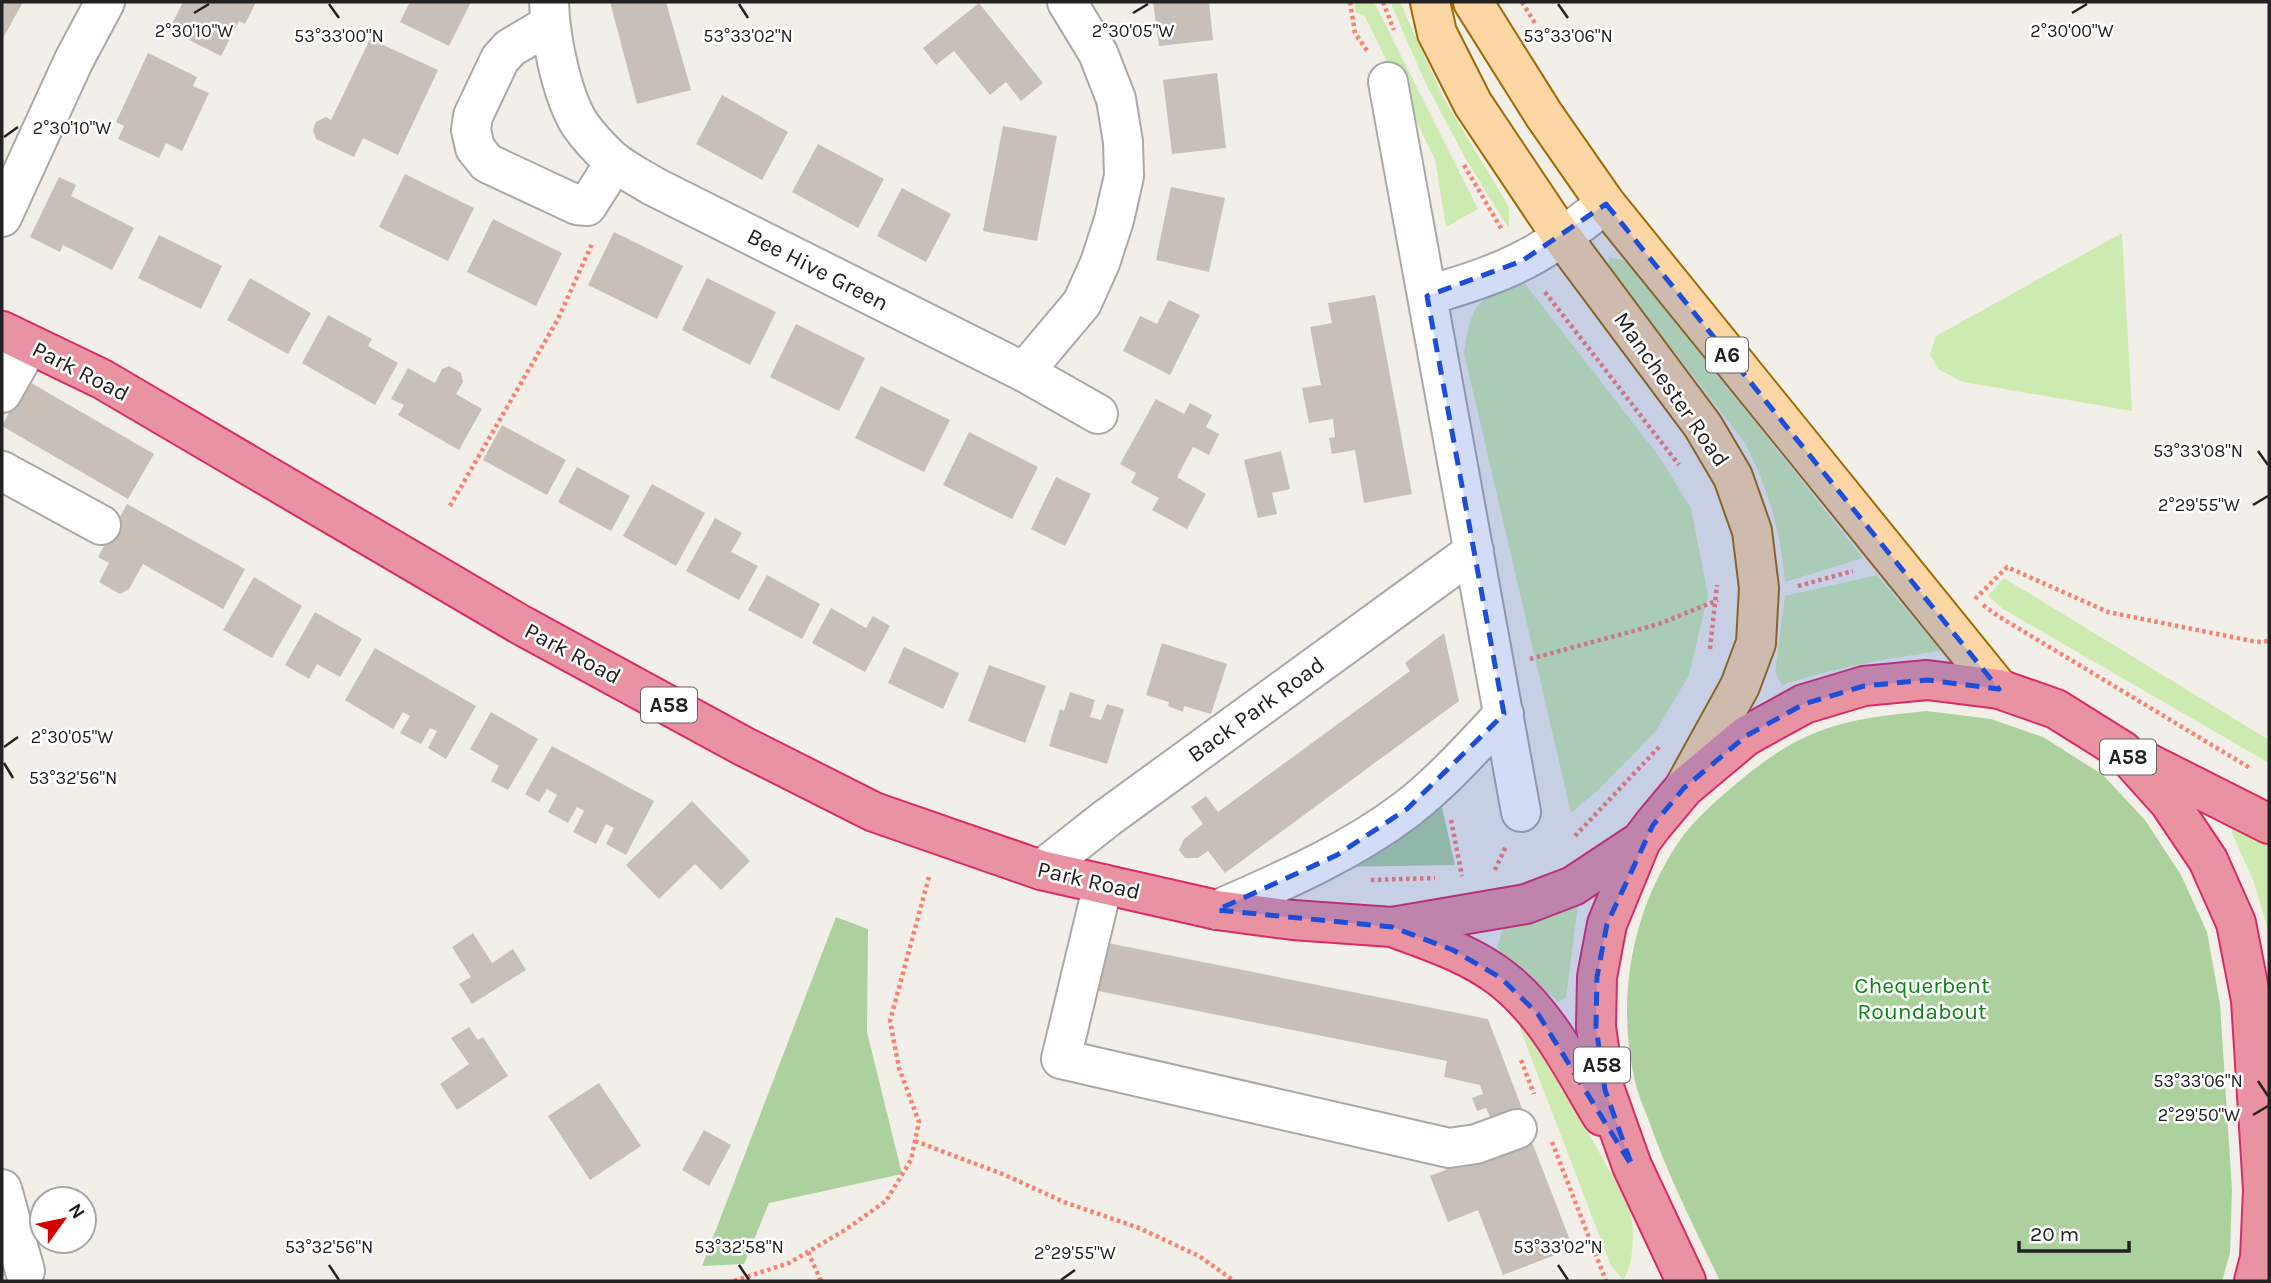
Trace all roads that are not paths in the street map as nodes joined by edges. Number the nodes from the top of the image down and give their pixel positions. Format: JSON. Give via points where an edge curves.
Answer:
{"nodes":[{"id":1,"x":105,"y":2,"type":"edge"},
{"id":2,"x":1067,"y":2,"type":"edge"},
{"id":3,"x":1430,"y":2,"type":"edge"},
{"id":4,"x":1474,"y":2,"type":"edge"},
{"id":5,"x":549,"y":13,"type":"edge"},
{"id":6,"x":1388,"y":82,"type":"road end"},
{"id":7,"x":615,"y":162,"type":"junction"},
{"id":8,"x":1606,"y":204,"type":"junction"},
{"id":9,"x":2,"y":217,"type":"edge"},
{"id":10,"x":1562,"y":237,"type":"junction"},
{"id":11,"x":1427,"y":296,"type":"junction"},
{"id":12,"x":15,"y":338,"type":"edge"},
{"id":13,"x":1024,"y":372,"type":"junction"},
{"id":14,"x":2,"y":393,"type":"edge"},
{"id":15,"x":1098,"y":414,"type":"dead end"},
{"id":16,"x":2,"y":471,"type":"edge"},
{"id":17,"x":101,"y":525,"type":"dead end"},
{"id":18,"x":1474,"y":551,"type":"junction"},
{"id":19,"x":1998,"y":690,"type":"junction"},
{"id":20,"x":1504,"y":714,"type":"junction"},
{"id":21,"x":2123,"y":751,"type":"junction"},
{"id":22,"x":1684,"y":788,"type":"junction"},
{"id":23,"x":1521,"y":812,"type":"dead end"},
{"id":24,"x":2269,"y":824,"type":"edge"},
{"id":25,"x":1641,"y":841,"type":"junction"},
{"id":26,"x":1041,"y":870,"type":"junction"},
{"id":27,"x":1103,"y":884,"type":"junction"},
{"id":28,"x":1217,"y":910,"type":"junction"},
{"id":29,"x":1392,"y":927,"type":"junction"},
{"id":30,"x":1517,"y":1129,"type":"dead end"},
{"id":31,"x":1632,"y":1166,"type":"junction"},
{"id":32,"x":2,"y":1189,"type":"edge"},
{"id":33,"x":25,"y":1271,"type":"dead end"},
{"id":34,"x":1686,"y":1281,"type":"edge"},
{"id":35,"x":2253,"y":1281,"type":"edge"}],
"edges":[{"from":1,"to":9,"type":"street"},
{"from":2,"to":13,"type":"street","via":[[1098,53],[1116,99],[1124,176],[1107,242],[1082,303]]},
{"from":3,"to":10,"type":"main road","name":"Manchester Road","number":"A6","via":[[1437,33],[1473,104]]},
{"from":4,"to":8,"type":"main road","number":"A6","via":[[1537,105]]},
{"from":5,"to":7,"type":"street","name":"Bee Hive Green","via":[[559,69],[579,122]]},
{"from":5,"to":7,"type":"street","name":"Bee Hive Green","via":[[500,60],[473,116],[475,148],[487,163],[587,206]]},
{"from":6,"to":11,"type":"street"},
{"from":7,"to":13,"type":"street","name":"Bee Hive Green","via":[[653,186]]},
{"from":8,"to":10,"type":"street"},
{"from":8,"to":19,"type":"main road","number":"A6"},
{"from":10,"to":11,"type":"street","via":[[1490,276]]},
{"from":10,"to":22,"type":"main road","name":"Manchester Road","number":"A6","via":[[1703,426],[1733,477],[1752,531],[1759,588],[1756,643],[1740,686]]},
{"from":11,"to":18,"type":"street"},
{"from":12,"to":14,"type":"street"},
{"from":12,"to":26,"type":"highway","name":"Park Road","number":"A58","via":[[102,379],[522,625],[743,746],[874,812]]},
{"from":13,"to":15,"type":"street","name":"Bee Hive Green"},
{"from":16,"to":17,"type":"street"},
{"from":18,"to":20,"type":"street"},
{"from":18,"to":26,"type":"street","name":"Back Park Road"},
{"from":19,"to":21,"type":"highway","number":"A58","via":[[2056,709]]},
{"from":19,"to":22,"type":"highway","number":"A58","via":[[1927,680],[1864,686],[1804,704],[1746,736]]},
{"from":20,"to":23,"type":"street"},
{"from":20,"to":28,"type":"street","via":[[1407,809],[1337,855]]},
{"from":21,"to":24,"type":"highway","number":"A58"},
{"from":21,"to":35,"type":"highway","number":"A58","via":[[2169,802],[2208,860],[2236,923],[2250,1000],[2263,1190],[2260,1258]]},
{"from":22,"to":25,"type":"highway","number":"A58"},
{"from":25,"to":29,"type":"highway","name":"Park Road","number":"A58","via":[[1573,886],[1526,904]]},
{"from":25,"to":31,"type":"highway","number":"A58","via":[[1607,924],[1597,977],[1596,1027],[1605,1090]]},
{"from":26,"to":27,"type":"highway","name":"Park Road","number":"A58"},
{"from":27,"to":28,"type":"highway","name":"Park Road","number":"A58"},
{"from":27,"to":30,"type":"street","via":[[1061,1059],[1449,1148]]},
{"from":28,"to":29,"type":"highway","name":"Park Road","number":"A58"},
{"from":29,"to":31,"type":"highway","name":"Park Road","number":"A58","via":[[1453,950],[1502,978],[1538,1014]]},
{"from":31,"to":34,"type":"highway","number":"A58"},
{"from":32,"to":33,"type":"street"}]}
